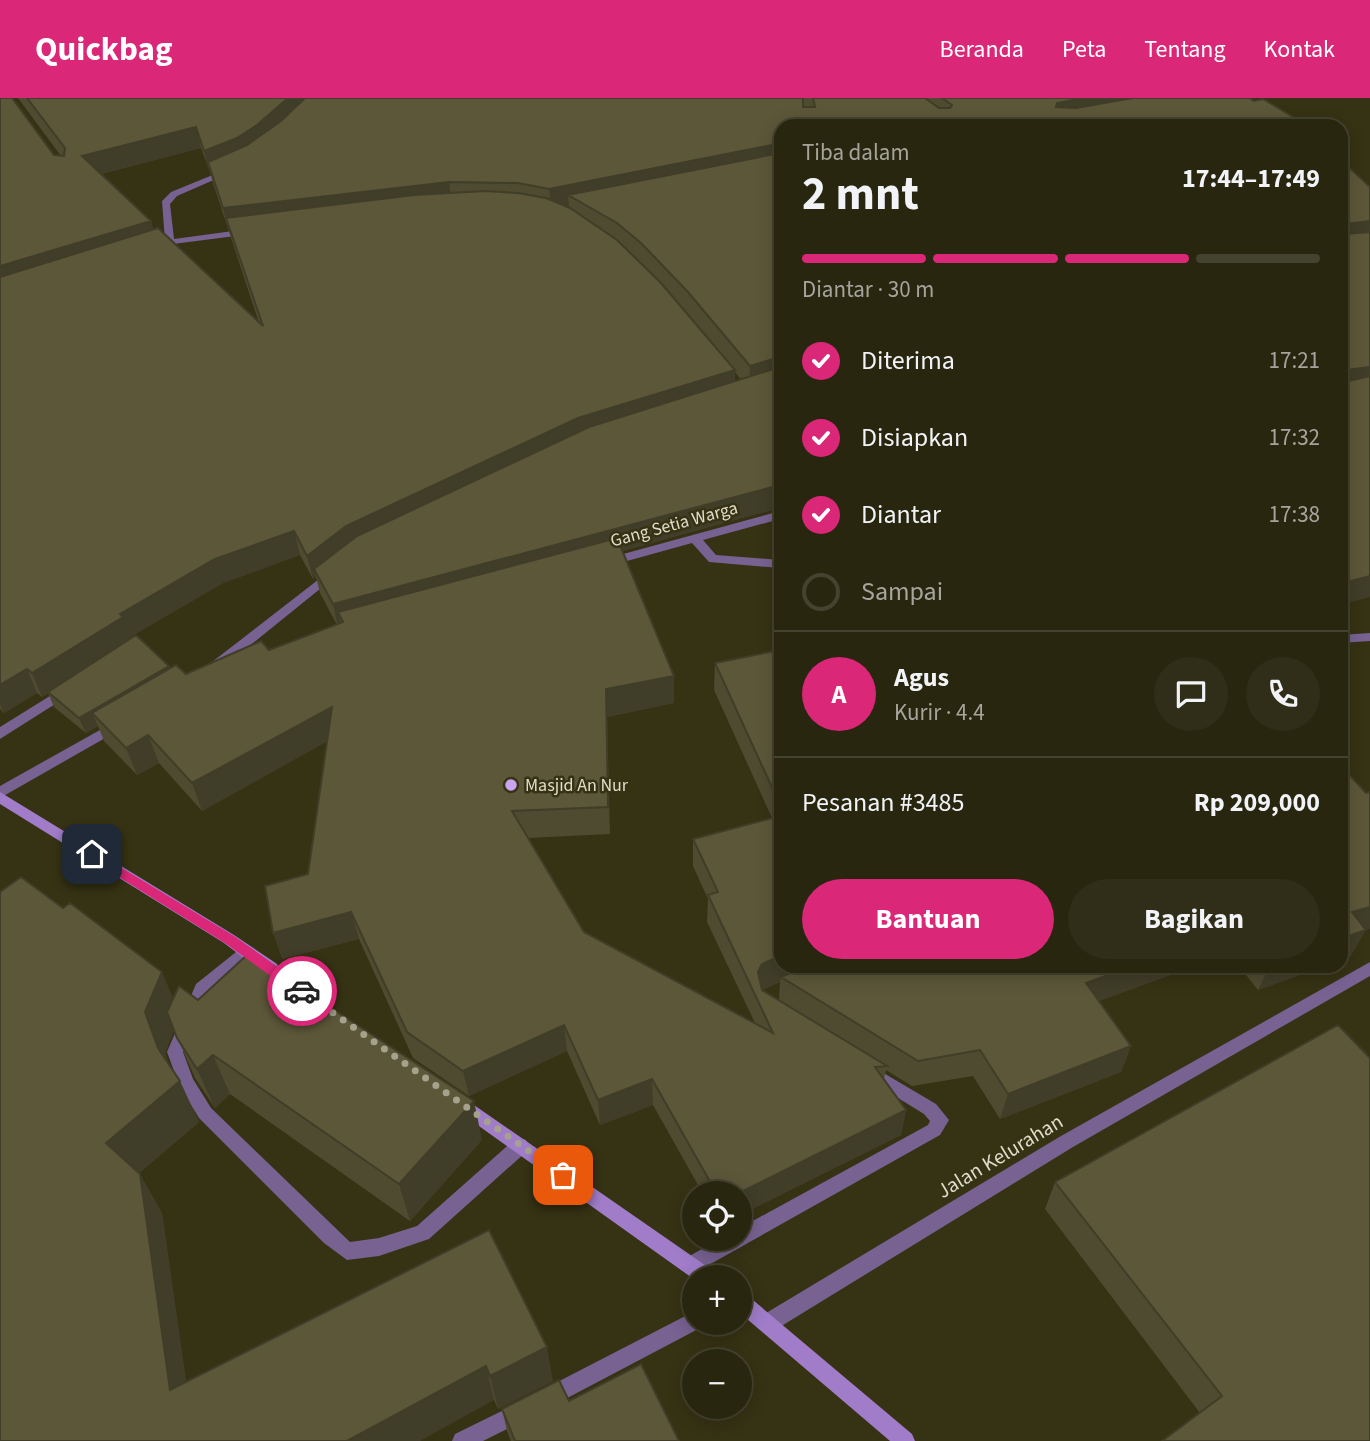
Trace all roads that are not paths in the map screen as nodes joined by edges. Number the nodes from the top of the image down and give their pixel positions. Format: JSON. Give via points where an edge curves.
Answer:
{"nodes":[{"id":1,"x":239,"y":167,"type":"edge"},
{"id":2,"x":262,"y":230,"type":"edge"},
{"id":3,"x":170,"y":242,"type":"junction"},
{"id":4,"x":155,"y":250,"type":"edge"},
{"id":5,"x":774,"y":517,"type":"edge"},
{"id":6,"x":694,"y":538,"type":"junction"},
{"id":7,"x":345,"y":562,"type":"edge"},
{"id":8,"x":601,"y":564,"type":"edge"},
{"id":9,"x":774,"y":564,"type":"edge"},
{"id":10,"x":1370,"y":637,"type":"edge"},
{"id":11,"x":1348,"y":638,"type":"edge"},
{"id":12,"x":239,"y":662,"type":"edge"},
{"id":13,"x":78,"y":683,"type":"edge"},
{"id":14,"x":130,"y":717,"type":"edge"},
{"id":15,"x":0,"y":734,"type":"edge"},
{"id":16,"x":0,"y":795,"type":"edge"},
{"id":17,"x":247,"y":953,"type":"junction"},
{"id":18,"x":1370,"y":968,"type":"edge"},
{"id":19,"x":282,"y":977,"type":"edge"},
{"id":20,"x":860,"y":1066,"type":"edge"},
{"id":21,"x":452,"y":1098,"type":"edge"},
{"id":22,"x":520,"y":1146,"type":"junction"},
{"id":23,"x":752,"y":1231,"type":"edge"},
{"id":24,"x":716,"y":1251,"type":"edge"},
{"id":25,"x":691,"y":1265,"type":"joint"},
{"id":26,"x":752,"y":1310,"type":"edge"},
{"id":27,"x":768,"y":1323,"type":"junction"},
{"id":28,"x":682,"y":1327,"type":"edge"},
{"id":29,"x":462,"y":1441,"type":"edge"},
{"id":30,"x":905,"y":1441,"type":"edge"}],
"edges":[{"from":1,"to":3,"type":"street","via":[[174,194],[165,203]]},
{"from":2,"to":3,"type":"street"},
{"from":3,"to":4,"type":"street"},
{"from":5,"to":6,"type":"street","name":"Gang Setia Warga"},
{"from":6,"to":8,"type":"street","name":"Gang Setia Warga"},
{"from":6,"to":9,"type":"street","via":[[713,559]]},
{"from":7,"to":12,"type":"street","via":[[206,672]]},
{"from":10,"to":11,"type":"street"},
{"from":13,"to":15,"type":"street"},
{"from":14,"to":16,"type":"street"},
{"from":16,"to":17,"type":"main road"},
{"from":17,"to":19,"type":"main road"},
{"from":17,"to":22,"type":"street","via":[[202,989],[176,1052],[179,1062],[205,1113],[347,1251],[423,1233]]},
{"from":18,"to":27,"type":"street","name":"Jalan Kelurahan","via":[[1256,1031]]},
{"from":20,"to":23,"type":"street","via":[[930,1109],[940,1120],[934,1130]]},
{"from":21,"to":22,"type":"main road"},
{"from":22,"to":25,"type":"main road"},
{"from":24,"to":25,"type":"street"},
{"from":26,"to":27,"type":"main road"},
{"from":27,"to":30,"type":"main road"},
{"from":28,"to":29,"type":"street"}]}
